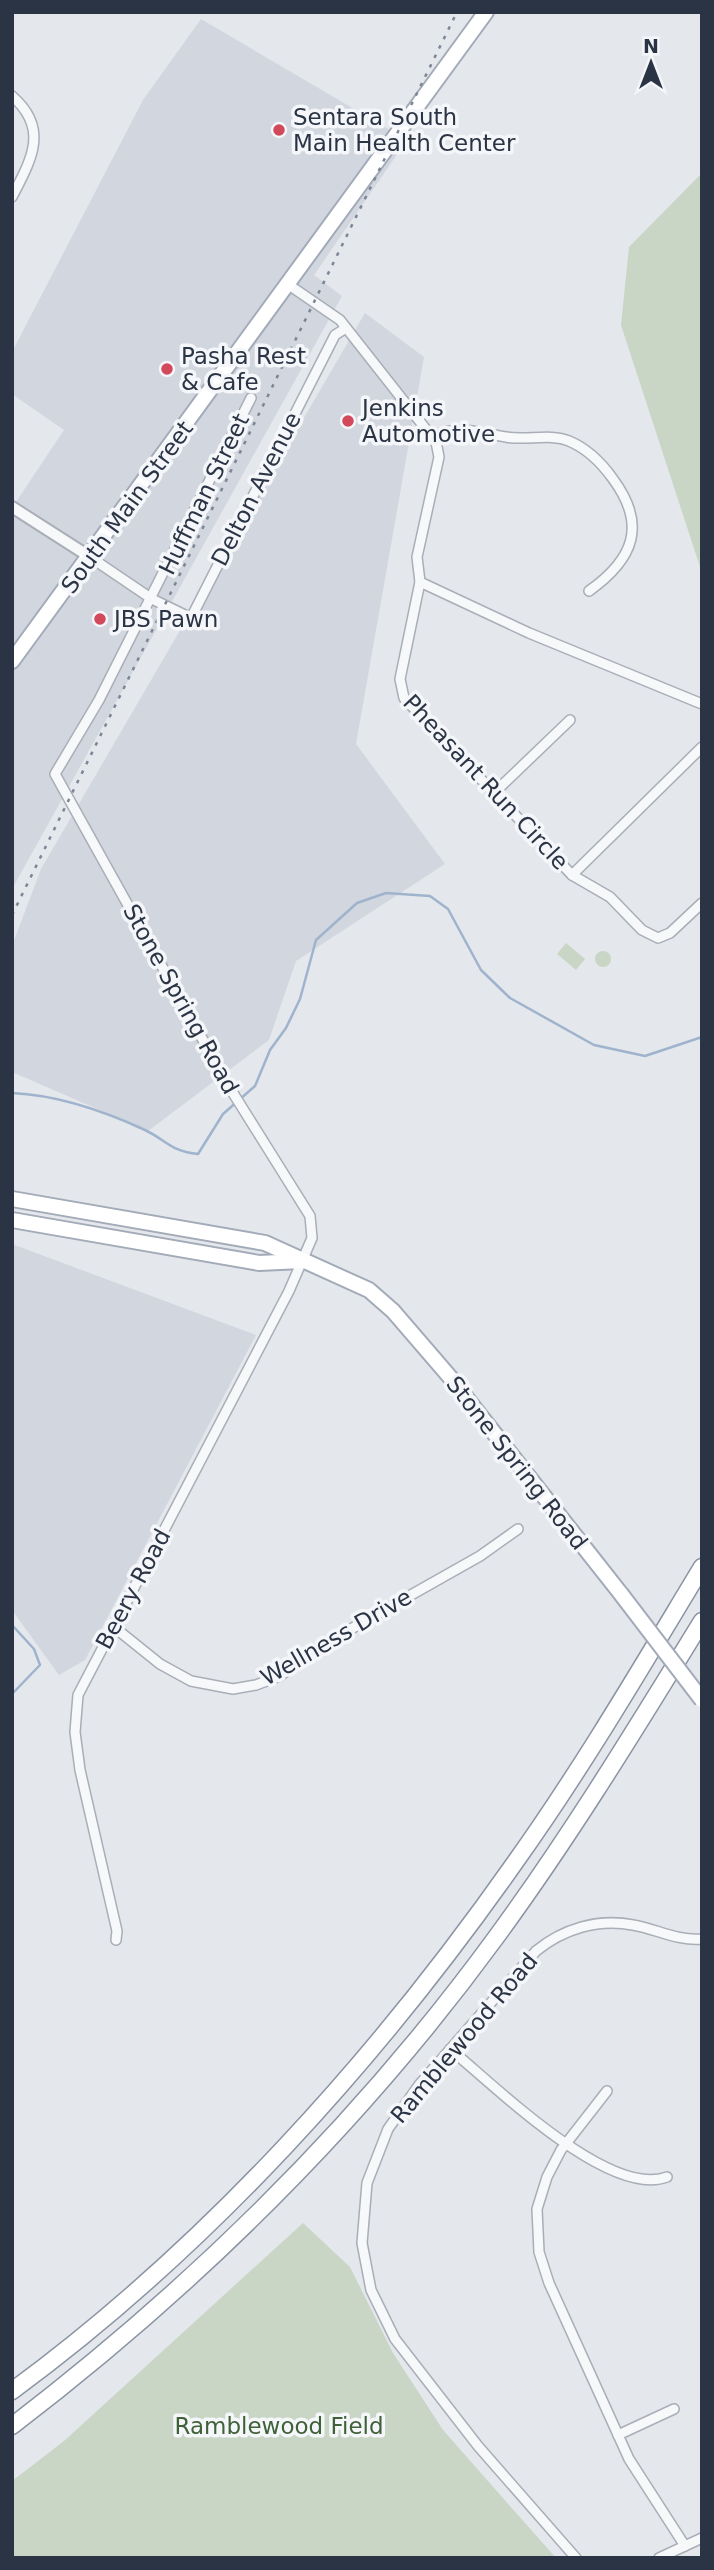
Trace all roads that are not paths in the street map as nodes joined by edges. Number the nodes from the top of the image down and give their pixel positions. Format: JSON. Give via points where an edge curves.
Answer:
{"nodes":[{"id":1,"x":486,"y":12,"type":"edge"},
{"id":2,"x":12,"y":96,"type":"edge"},
{"id":3,"x":12,"y":197,"type":"edge"},
{"id":4,"x":289,"y":285,"type":"junction"},
{"id":5,"x":346,"y":328,"type":"junction"},
{"id":6,"x":251,"y":398,"type":"dead end"},
{"id":7,"x":433,"y":436,"type":"junction"},
{"id":8,"x":12,"y":507,"type":"edge"},
{"id":9,"x":90,"y":557,"type":"junction"},
{"id":10,"x":420,"y":582,"type":"junction"},
{"id":11,"x":589,"y":591,"type":"dead end"},
{"id":12,"x":152,"y":599,"type":"junction"},
{"id":13,"x":12,"y":661,"type":"edge"},
{"id":14,"x":702,"y":704,"type":"edge"},
{"id":15,"x":570,"y":720,"type":"dead end"},
{"id":16,"x":702,"y":747,"type":"edge"},
{"id":17,"x":55,"y":774,"type":"joint"},
{"id":18,"x":495,"y":792,"type":"junction"},
{"id":19,"x":572,"y":875,"type":"junction"},
{"id":20,"x":702,"y":903,"type":"edge"},
{"id":21,"x":12,"y":1199,"type":"edge"},
{"id":22,"x":12,"y":1220,"type":"edge"},
{"id":23,"x":303,"y":1261,"type":"junction"},
{"id":24,"x":518,"y":1529,"type":"dead end"},
{"id":25,"x":702,"y":1567,"type":"edge"},
{"id":26,"x":702,"y":1621,"type":"edge"},
{"id":27,"x":114,"y":1627,"type":"junction"},
{"id":28,"x":702,"y":1700,"type":"edge"},
{"id":29,"x":702,"y":1939,"type":"edge"},
{"id":30,"x":116,"y":1940,"type":"dead end"},
{"id":31,"x":450,"y":2049,"type":"junction"},
{"id":32,"x":607,"y":2091,"type":"dead end"},
{"id":33,"x":566,"y":2144,"type":"junction"},
{"id":34,"x":667,"y":2177,"type":"dead end"},
{"id":35,"x":12,"y":2391,"type":"edge"},
{"id":36,"x":674,"y":2409,"type":"dead end"},
{"id":37,"x":12,"y":2426,"type":"edge"},
{"id":38,"x":618,"y":2435,"type":"junction"},
{"id":39,"x":702,"y":2538,"type":"edge"},
{"id":40,"x":684,"y":2546,"type":"junction"},
{"id":41,"x":576,"y":2558,"type":"edge"},
{"id":42,"x":659,"y":2558,"type":"edge"}],
"edges":[{"from":1,"to":4,"type":"main road","name":"South Main Street"},
{"from":2,"to":3,"type":"street","via":[[30,117],[35,141]]},
{"from":4,"to":5,"type":"street","via":[[327,309]]},
{"from":4,"to":9,"type":"main road","name":"South Main Street"},
{"from":5,"to":7,"type":"street"},
{"from":5,"to":12,"type":"street","name":"Delton Avenue","via":[[335,335],[191,618]]},
{"from":6,"to":12,"type":"street","name":"Huffman Street"},
{"from":7,"to":10,"type":"street","via":[[439,457],[419,548]]},
{"from":7,"to":11,"type":"street","via":[[459,428],[510,438],[560,438],[599,461],[627,499],[633,527],[619,564]]},
{"from":8,"to":9,"type":"street"},
{"from":9,"to":12,"type":"street"},
{"from":9,"to":13,"type":"main road","name":"South Main Street"},
{"from":10,"to":14,"type":"street","via":[[529,634]]},
{"from":10,"to":18,"type":"street","name":"Pheasant Run Circle","via":[[400,675],[402,694]]},
{"from":12,"to":17,"type":"street","name":"Huffman Street"},
{"from":15,"to":18,"type":"street"},
{"from":16,"to":19,"type":"street"},
{"from":17,"to":23,"type":"street","name":"Stone Spring Road","via":[[244,1113],[310,1216],[312,1238]]},
{"from":18,"to":19,"type":"street","name":"Pheasant Run Circle"},
{"from":19,"to":20,"type":"street","name":"Pheasant Run Circle","via":[[610,897],[642,930],[658,938],[670,933]]},
{"from":21,"to":23,"type":"main road","name":"Stone Spring Road","via":[[265,1243]]},
{"from":22,"to":23,"type":"main road","name":"Stone Spring Road","via":[[258,1263]]},
{"from":23,"to":27,"type":"street","name":"Beery Road"},
{"from":23,"to":28,"type":"main road","name":"Stone Spring Road","bridge":true,"via":[[369,1290],[393,1311]]},
{"from":24,"to":27,"type":"street","name":"Wellness Drive","via":[[480,1556],[319,1647],[280,1676],[256,1685],[233,1689],[191,1681],[160,1664]]},
{"from":25,"to":35,"type":"highway","via":[[539,1828],[395,2021],[219,2211]]},
{"from":26,"to":37,"type":"highway","via":[[530,1890],[381,2080],[219,2250],[119,2340]]},
{"from":27,"to":30,"type":"street","name":"Beery Road","via":[[79,1689],[75,1732]]},
{"from":29,"to":31,"type":"street","name":"Ramblewood Road","via":[[615,1923],[561,1933],[536,1951]]},
{"from":31,"to":33,"type":"street"},
{"from":31,"to":41,"type":"street","name":"Ramblewood Road","via":[[395,2118],[373,2163],[362,2217],[367,2278],[380,2314],[399,2346]]},
{"from":32,"to":33,"type":"street"},
{"from":33,"to":34,"type":"street","via":[[618,2174],[647,2181]]},
{"from":33,"to":38,"type":"street","via":[[540,2195],[539,2252]]},
{"from":36,"to":38,"type":"street"},
{"from":38,"to":40,"type":"street","via":[[643,2485]]},
{"from":39,"to":40,"type":"street"},
{"from":40,"to":42,"type":"street"}]}
